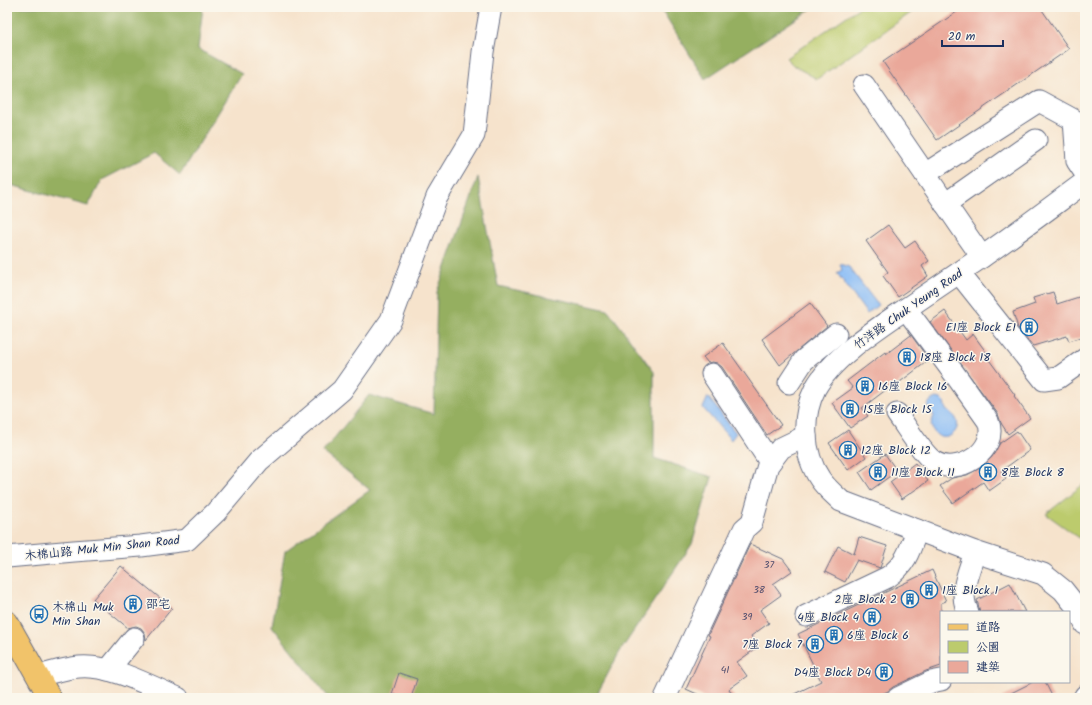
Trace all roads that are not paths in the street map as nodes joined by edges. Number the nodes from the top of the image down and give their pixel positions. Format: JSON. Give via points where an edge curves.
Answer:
{"nodes":[{"id":1,"x":491,"y":7,"type":"edge"},
{"id":2,"x":864,"y":85,"type":"dead end"},
{"id":3,"x":1036,"y":140,"type":"dead end"},
{"id":4,"x":925,"y":174,"type":"junction"},
{"id":5,"x":1085,"y":174,"type":"edge"},
{"id":6,"x":1085,"y":182,"type":"edge"},
{"id":7,"x":945,"y":204,"type":"junction"},
{"id":8,"x":982,"y":257,"type":"junction"},
{"id":9,"x":958,"y":273,"type":"junction"},
{"id":10,"x":906,"y":309,"type":"junction"},
{"id":11,"x":836,"y":334,"type":"dead end"},
{"id":12,"x":1085,"y":359,"type":"edge"},
{"id":13,"x":804,"y":360,"type":"junction"},
{"id":14,"x":828,"y":370,"type":"junction"},
{"id":15,"x":712,"y":374,"type":"dead end"},
{"id":16,"x":789,"y":382,"type":"dead end"},
{"id":17,"x":897,"y":414,"type":"dead end"},
{"id":18,"x":806,"y":436,"type":"junction"},
{"id":19,"x":770,"y":462,"type":"junction"},
{"id":20,"x":917,"y":530,"type":"junction"},
{"id":21,"x":975,"y":552,"type":"junction"},
{"id":22,"x":7,"y":558,"type":"edge"},
{"id":23,"x":967,"y":611,"type":"edge"},
{"id":24,"x":806,"y":616,"type":"dead end"},
{"id":25,"x":7,"y":622,"type":"edge"},
{"id":26,"x":1085,"y":624,"type":"edge"},
{"id":27,"x":134,"y":638,"type":"dead end"},
{"id":28,"x":108,"y":670,"type":"junction"},
{"id":29,"x":38,"y":676,"type":"junction"},
{"id":30,"x":940,"y":680,"type":"edge"},
{"id":31,"x":50,"y":698,"type":"edge"},
{"id":32,"x":177,"y":698,"type":"edge"},
{"id":33,"x":665,"y":698,"type":"edge"},
{"id":34,"x":898,"y":698,"type":"edge"}],
"edges":[{"from":1,"to":22,"type":"street","name":"木棉山路 Muk Min Shan Road","via":[[483,52],[474,135],[437,197],[391,320],[342,390],[259,462],[216,512],[187,540]]},
{"from":2,"to":4,"type":"street"},
{"from":3,"to":7,"type":"street"},
{"from":4,"to":5,"type":"street","via":[[1039,101],[1074,120],[1077,161]]},
{"from":4,"to":7,"type":"street"},
{"from":6,"to":8,"type":"street","name":"竹洋路 Chuk Yeung Road"},
{"from":7,"to":8,"type":"street"},
{"from":8,"to":9,"type":"street","name":"竹洋路 Chuk Yeung Road"},
{"from":9,"to":10,"type":"street","name":"竹洋路 Chuk Yeung Road"},
{"from":9,"to":12,"type":"street","via":[[1044,380],[1058,378]]},
{"from":10,"to":14,"type":"street","name":"竹洋路 Chuk Yeung Road","via":[[876,329]]},
{"from":10,"to":17,"type":"street","via":[[988,421],[990,439],[981,453],[967,462],[955,466],[940,464],[925,453]]},
{"from":11,"to":13,"type":"street"},
{"from":13,"to":14,"type":"street"},
{"from":13,"to":16,"type":"street"},
{"from":14,"to":18,"type":"street","name":"竹洋路 Chuk Yeung Road","via":[[814,390],[807,412]]},
{"from":15,"to":19,"type":"street"},
{"from":18,"to":19,"type":"street","via":[[781,448]]},
{"from":18,"to":20,"type":"street","name":"竹洋路 Chuk Yeung Road","via":[[810,458],[820,479],[841,501]]},
{"from":19,"to":33,"type":"street","via":[[752,522],[744,529]]},
{"from":20,"to":21,"type":"street","name":"竹洋路 Chuk Yeung Road"},
{"from":20,"to":24,"type":"street","via":[[908,555],[896,571]]},
{"from":21,"to":23,"type":"street","via":[[963,589]]},
{"from":21,"to":26,"type":"street","name":"竹洋路 Chuk Yeung Road","via":[[1043,574],[1063,590],[1079,610]]},
{"from":25,"to":29,"type":"main road"},
{"from":27,"to":28,"type":"street"},
{"from":28,"to":29,"type":"street","via":[[79,667]]},
{"from":28,"to":32,"type":"street"},
{"from":29,"to":31,"type":"main road"},
{"from":30,"to":34,"type":"street"}]}
